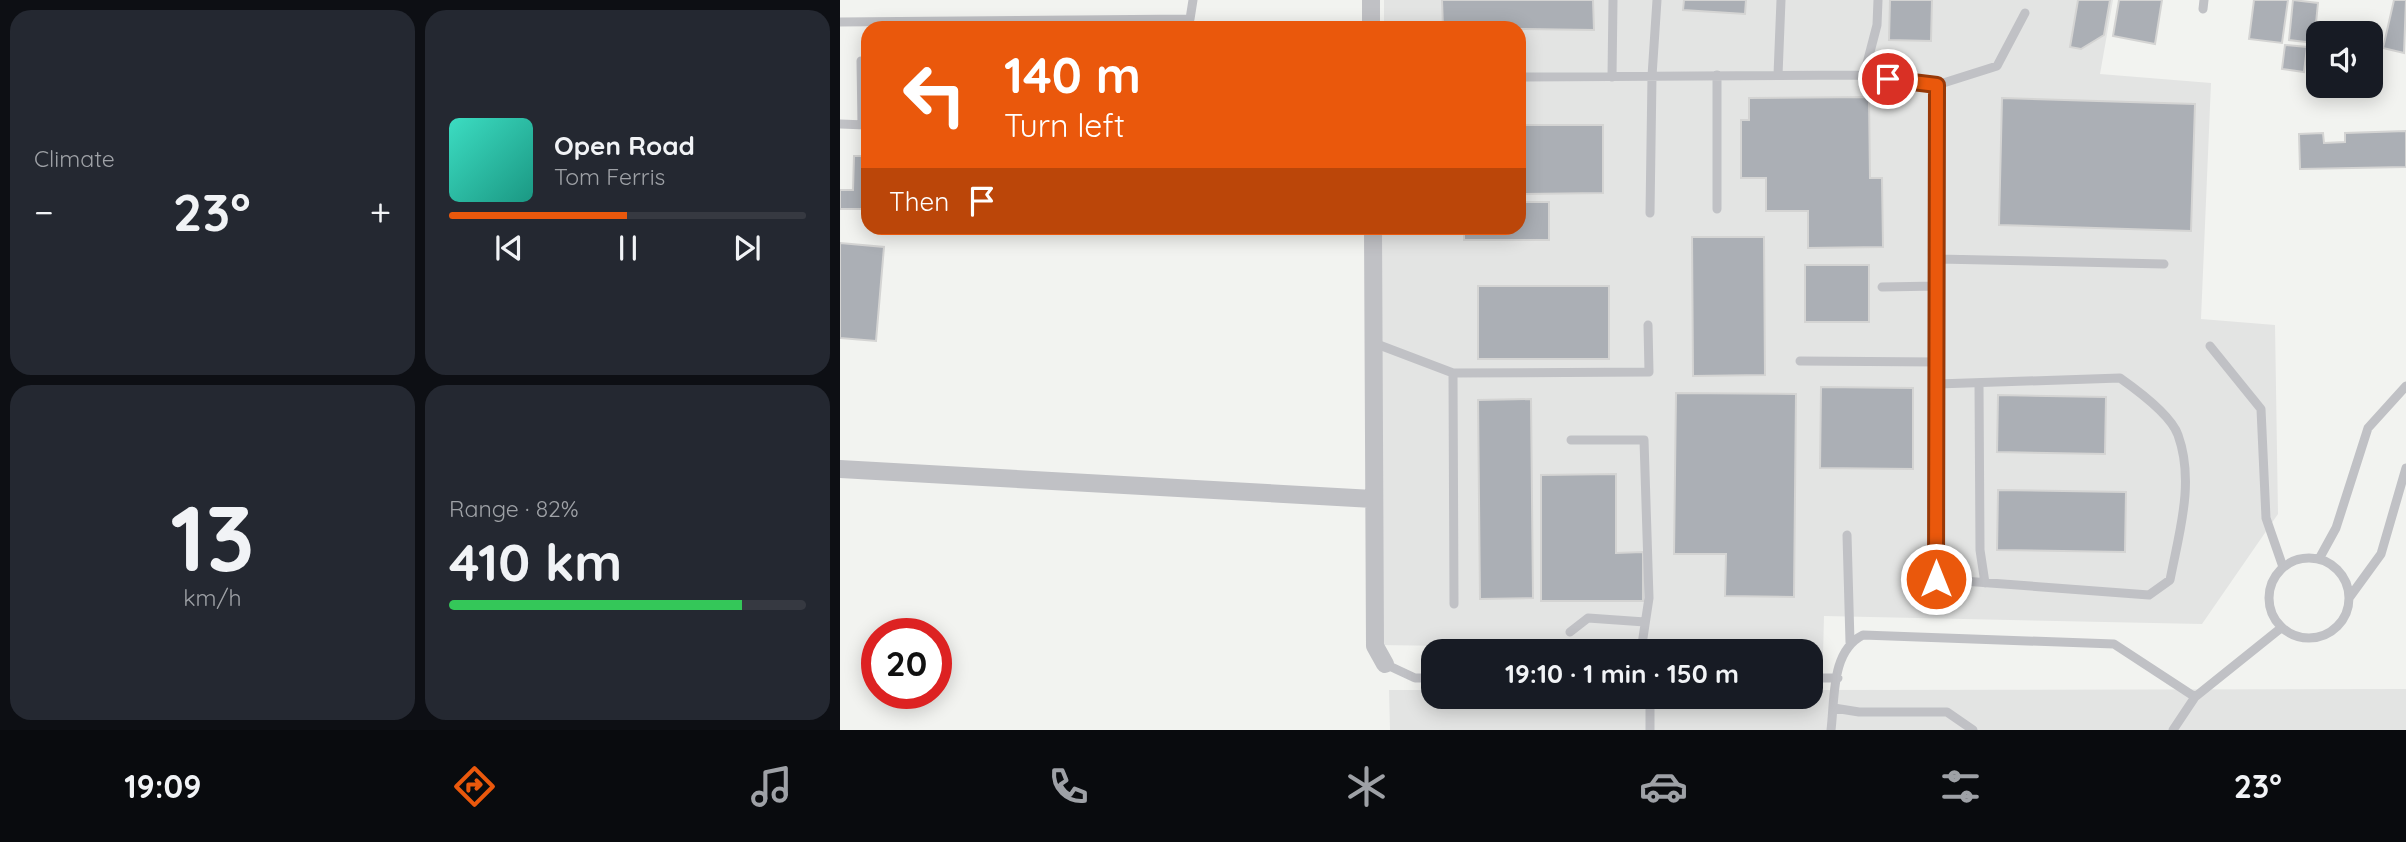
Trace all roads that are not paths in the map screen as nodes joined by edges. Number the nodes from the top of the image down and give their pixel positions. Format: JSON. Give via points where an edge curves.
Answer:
{"nodes":[{"id":1,"x":1194,"y":0,"type":"edge"},
{"id":2,"x":1371,"y":0,"type":"edge"},
{"id":3,"x":1613,"y":0,"type":"edge"},
{"id":4,"x":1657,"y":0,"type":"edge"},
{"id":5,"x":1782,"y":0,"type":"edge"},
{"id":6,"x":1878,"y":0,"type":"edge"},
{"id":7,"x":2025,"y":13,"type":"dead end"},
{"id":8,"x":1191,"y":21,"type":"edge"},
{"id":9,"x":1371,"y":21,"type":"edge"},
{"id":10,"x":840,"y":22,"type":"edge"},
{"id":11,"x":861,"y":22,"type":"edge"},
{"id":12,"x":1717,"y":75,"type":"junction"},
{"id":13,"x":1778,"y":75,"type":"junction"},
{"id":14,"x":1864,"y":75,"type":"junction"},
{"id":15,"x":1612,"y":76,"type":"junction"},
{"id":16,"x":1652,"y":76,"type":"junction"},
{"id":17,"x":1526,"y":78,"type":"edge"},
{"id":18,"x":1937,"y":85,"type":"junction"},
{"id":19,"x":840,"y":124,"type":"edge"},
{"id":20,"x":861,"y":125,"type":"edge"},
{"id":21,"x":1717,"y":209,"type":"dead end"},
{"id":22,"x":1650,"y":213,"type":"dead end"},
{"id":23,"x":1373,"y":235,"type":"edge"},
{"id":24,"x":1938,"y":259,"type":"junction"},
{"id":25,"x":2164,"y":264,"type":"dead end"},
{"id":26,"x":1938,"y":286,"type":"junction"},
{"id":27,"x":1882,"y":287,"type":"dead end"},
{"id":28,"x":1648,"y":325,"type":"dead end"},
{"id":29,"x":1374,"y":343,"type":"junction"},
{"id":30,"x":2210,"y":346,"type":"dead end"},
{"id":31,"x":1800,"y":361,"type":"dead end"},
{"id":32,"x":1937,"y":362,"type":"junction"},
{"id":33,"x":1453,"y":373,"type":"junction"},
{"id":34,"x":1979,"y":383,"type":"junction"},
{"id":35,"x":1937,"y":384,"type":"junction"},
{"id":36,"x":2406,"y":386,"type":"edge"},
{"id":37,"x":1571,"y":440,"type":"dead end"},
{"id":38,"x":840,"y":468,"type":"edge"},
{"id":39,"x":2406,"y":468,"type":"edge"},
{"id":40,"x":1373,"y":499,"type":"junction"},
{"id":41,"x":1847,"y":536,"type":"dead end"},
{"id":42,"x":2319,"y":559,"type":"junction"},
{"id":43,"x":2283,"y":567,"type":"junction"},
{"id":44,"x":1985,"y":583,"type":"junction"},
{"id":45,"x":2349,"y":598,"type":"junction"},
{"id":46,"x":1454,"y":604,"type":"dead end"},
{"id":47,"x":1645,"y":622,"type":"junction"},
{"id":48,"x":2281,"y":628,"type":"junction"},
{"id":49,"x":1570,"y":632,"type":"dead end"},
{"id":50,"x":1643,"y":639,"type":"edge"},
{"id":51,"x":1850,"y":642,"type":"junction"},
{"id":52,"x":1385,"y":664,"type":"joint"},
{"id":53,"x":1421,"y":678,"type":"edge"},
{"id":54,"x":1823,"y":678,"type":"edge"},
{"id":55,"x":1838,"y":678,"type":"junction"},
{"id":56,"x":2195,"y":697,"type":"junction"},
{"id":57,"x":1834,"y":708,"type":"junction"},
{"id":58,"x":1650,"y":709,"type":"edge"},
{"id":59,"x":1650,"y":730,"type":"edge"},
{"id":60,"x":1831,"y":730,"type":"edge"},
{"id":61,"x":1973,"y":730,"type":"edge"},
{"id":62,"x":2173,"y":730,"type":"edge"}],
"edges":[{"from":1,"to":8,"type":"lane"},
{"from":2,"to":9,"type":"street"},
{"from":3,"to":15,"type":"lane"},
{"from":4,"to":16,"type":"lane"},
{"from":5,"to":13,"type":"lane"},
{"from":6,"to":14,"type":"lane","via":[[1877,25]]},
{"from":7,"to":18,"type":"lane","via":[[1997,66]]},
{"from":10,"to":11,"type":"lane"},
{"from":12,"to":13,"type":"lane"},
{"from":12,"to":16,"type":"lane"},
{"from":12,"to":21,"type":"lane"},
{"from":13,"to":14,"type":"lane"},
{"from":14,"to":18,"type":"lane"},
{"from":15,"to":16,"type":"lane"},
{"from":15,"to":17,"type":"lane"},
{"from":16,"to":22,"type":"lane"},
{"from":18,"to":24,"type":"lane"},
{"from":19,"to":20,"type":"lane"},
{"from":23,"to":29,"type":"street"},
{"from":24,"to":25,"type":"lane"},
{"from":24,"to":26,"type":"lane"},
{"from":26,"to":27,"type":"lane"},
{"from":26,"to":32,"type":"lane"},
{"from":28,"to":33,"type":"lane","via":[[1649,372]]},
{"from":29,"to":33,"type":"lane"},
{"from":29,"to":40,"type":"street"},
{"from":30,"to":43,"type":"lane","via":[[2261,409],[2266,518]]},
{"from":31,"to":32,"type":"lane"},
{"from":32,"to":35,"type":"lane"},
{"from":33,"to":46,"type":"lane"},
{"from":34,"to":35,"type":"lane"},
{"from":34,"to":44,"type":"lane","via":[[1980,550]]},
{"from":34,"to":44,"type":"lane","via":[[2120,378],[2145,396],[2178,433],[2187,487],[2170,580],[2149,595]]},
{"from":35,"to":44,"type":"lane","via":[[1936,579]]},
{"from":36,"to":42,"type":"lane","via":[[2368,428],[2336,528]]},
{"from":37,"to":47,"type":"lane","via":[[1644,440],[1649,598]]},
{"from":38,"to":40,"type":"street"},
{"from":39,"to":45,"type":"lane","via":[[2381,554]]},
{"from":40,"to":52,"type":"street","via":[[1376,646]]},
{"from":41,"to":51,"type":"lane"},
{"from":42,"to":43,"type":"lane","via":[[2306,558]]},
{"from":42,"to":45,"type":"lane","via":[[2341,573]]},
{"from":43,"to":48,"type":"lane","via":[[2274,578],[2269,604]]},
{"from":45,"to":48,"type":"lane","via":[[2341,623],[2319,638],[2292,635]]},
{"from":47,"to":49,"type":"lane","via":[[1588,618]]},
{"from":47,"to":50,"type":"lane"},
{"from":48,"to":56,"type":"lane"},
{"from":51,"to":55,"type":"lane","via":[[1841,654]]},
{"from":51,"to":56,"type":"lane","via":[[1863,635],[2114,644]]},
{"from":52,"to":53,"type":"lane"},
{"from":54,"to":55,"type":"lane"},
{"from":55,"to":57,"type":"lane"},
{"from":56,"to":62,"type":"lane"},
{"from":57,"to":60,"type":"lane"},
{"from":57,"to":61,"type":"lane","via":[[1947,712]]},
{"from":58,"to":59,"type":"lane"}]}
